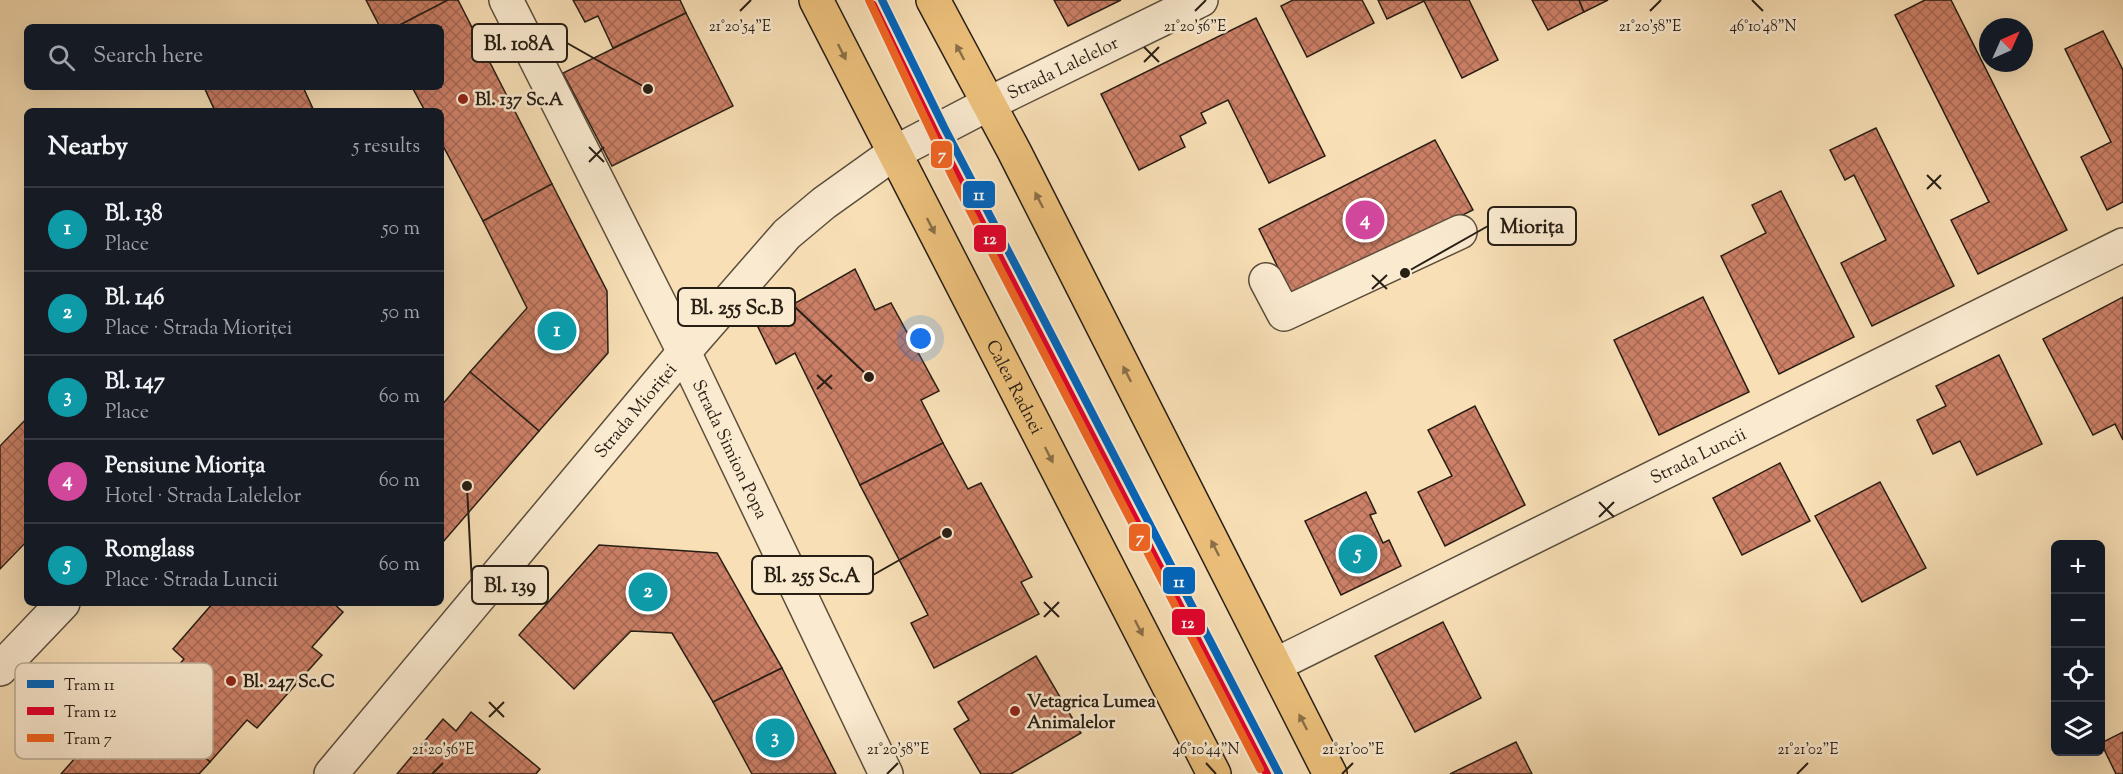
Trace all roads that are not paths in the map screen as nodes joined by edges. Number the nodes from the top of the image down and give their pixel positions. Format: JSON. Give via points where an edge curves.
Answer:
{"nodes":[{"id":1,"x":506,"y":0,"type":"edge"},
{"id":2,"x":816,"y":0,"type":"edge"},
{"id":3,"x":933,"y":0,"type":"edge"},
{"id":4,"x":1202,"y":0,"type":"edge"},
{"id":5,"x":988,"y":104,"type":"junction"},
{"id":6,"x":894,"y":153,"type":"junction"},
{"id":7,"x":1460,"y":232,"type":"dead end"},
{"id":8,"x":2123,"y":245,"type":"edge"},
{"id":9,"x":1266,"y":280,"type":"dead end"},
{"id":10,"x":684,"y":352,"type":"junction"},
{"id":11,"x":60,"y":606,"type":"edge"},
{"id":12,"x":1275,"y":665,"type":"junction"},
{"id":13,"x":0,"y":669,"type":"edge"},
{"id":14,"x":331,"y":774,"type":"edge"},
{"id":15,"x":886,"y":774,"type":"edge"},
{"id":16,"x":1214,"y":774,"type":"edge"},
{"id":17,"x":1330,"y":774,"type":"edge"}],
"edges":[{"from":1,"to":10,"type":"street","name":"Strada Simion Popa"},
{"from":2,"to":6,"type":"main road","name":"Calea Radnei","one_way":true},
{"from":5,"to":3,"type":"main road","one_way":true},
{"from":4,"to":5,"type":"street","name":"Strada Lalelelor"},
{"from":5,"to":6,"type":"street","name":"Strada Mioriței"},
{"from":12,"to":5,"type":"main road","one_way":true},
{"from":6,"to":10,"type":"street","name":"Strada Mioriței","via":[[788,234]]},
{"from":6,"to":16,"type":"main road","name":"Calea Radnei","one_way":true},
{"from":7,"to":9,"type":"street","via":[[1284,314]]},
{"from":8,"to":12,"type":"street","name":"Strada Luncii"},
{"from":10,"to":14,"type":"street","name":"Strada Mioriței"},
{"from":10,"to":15,"type":"street","name":"Strada Simion Popa"},
{"from":11,"to":13,"type":"street"},
{"from":17,"to":12,"type":"main road","one_way":true}]}
